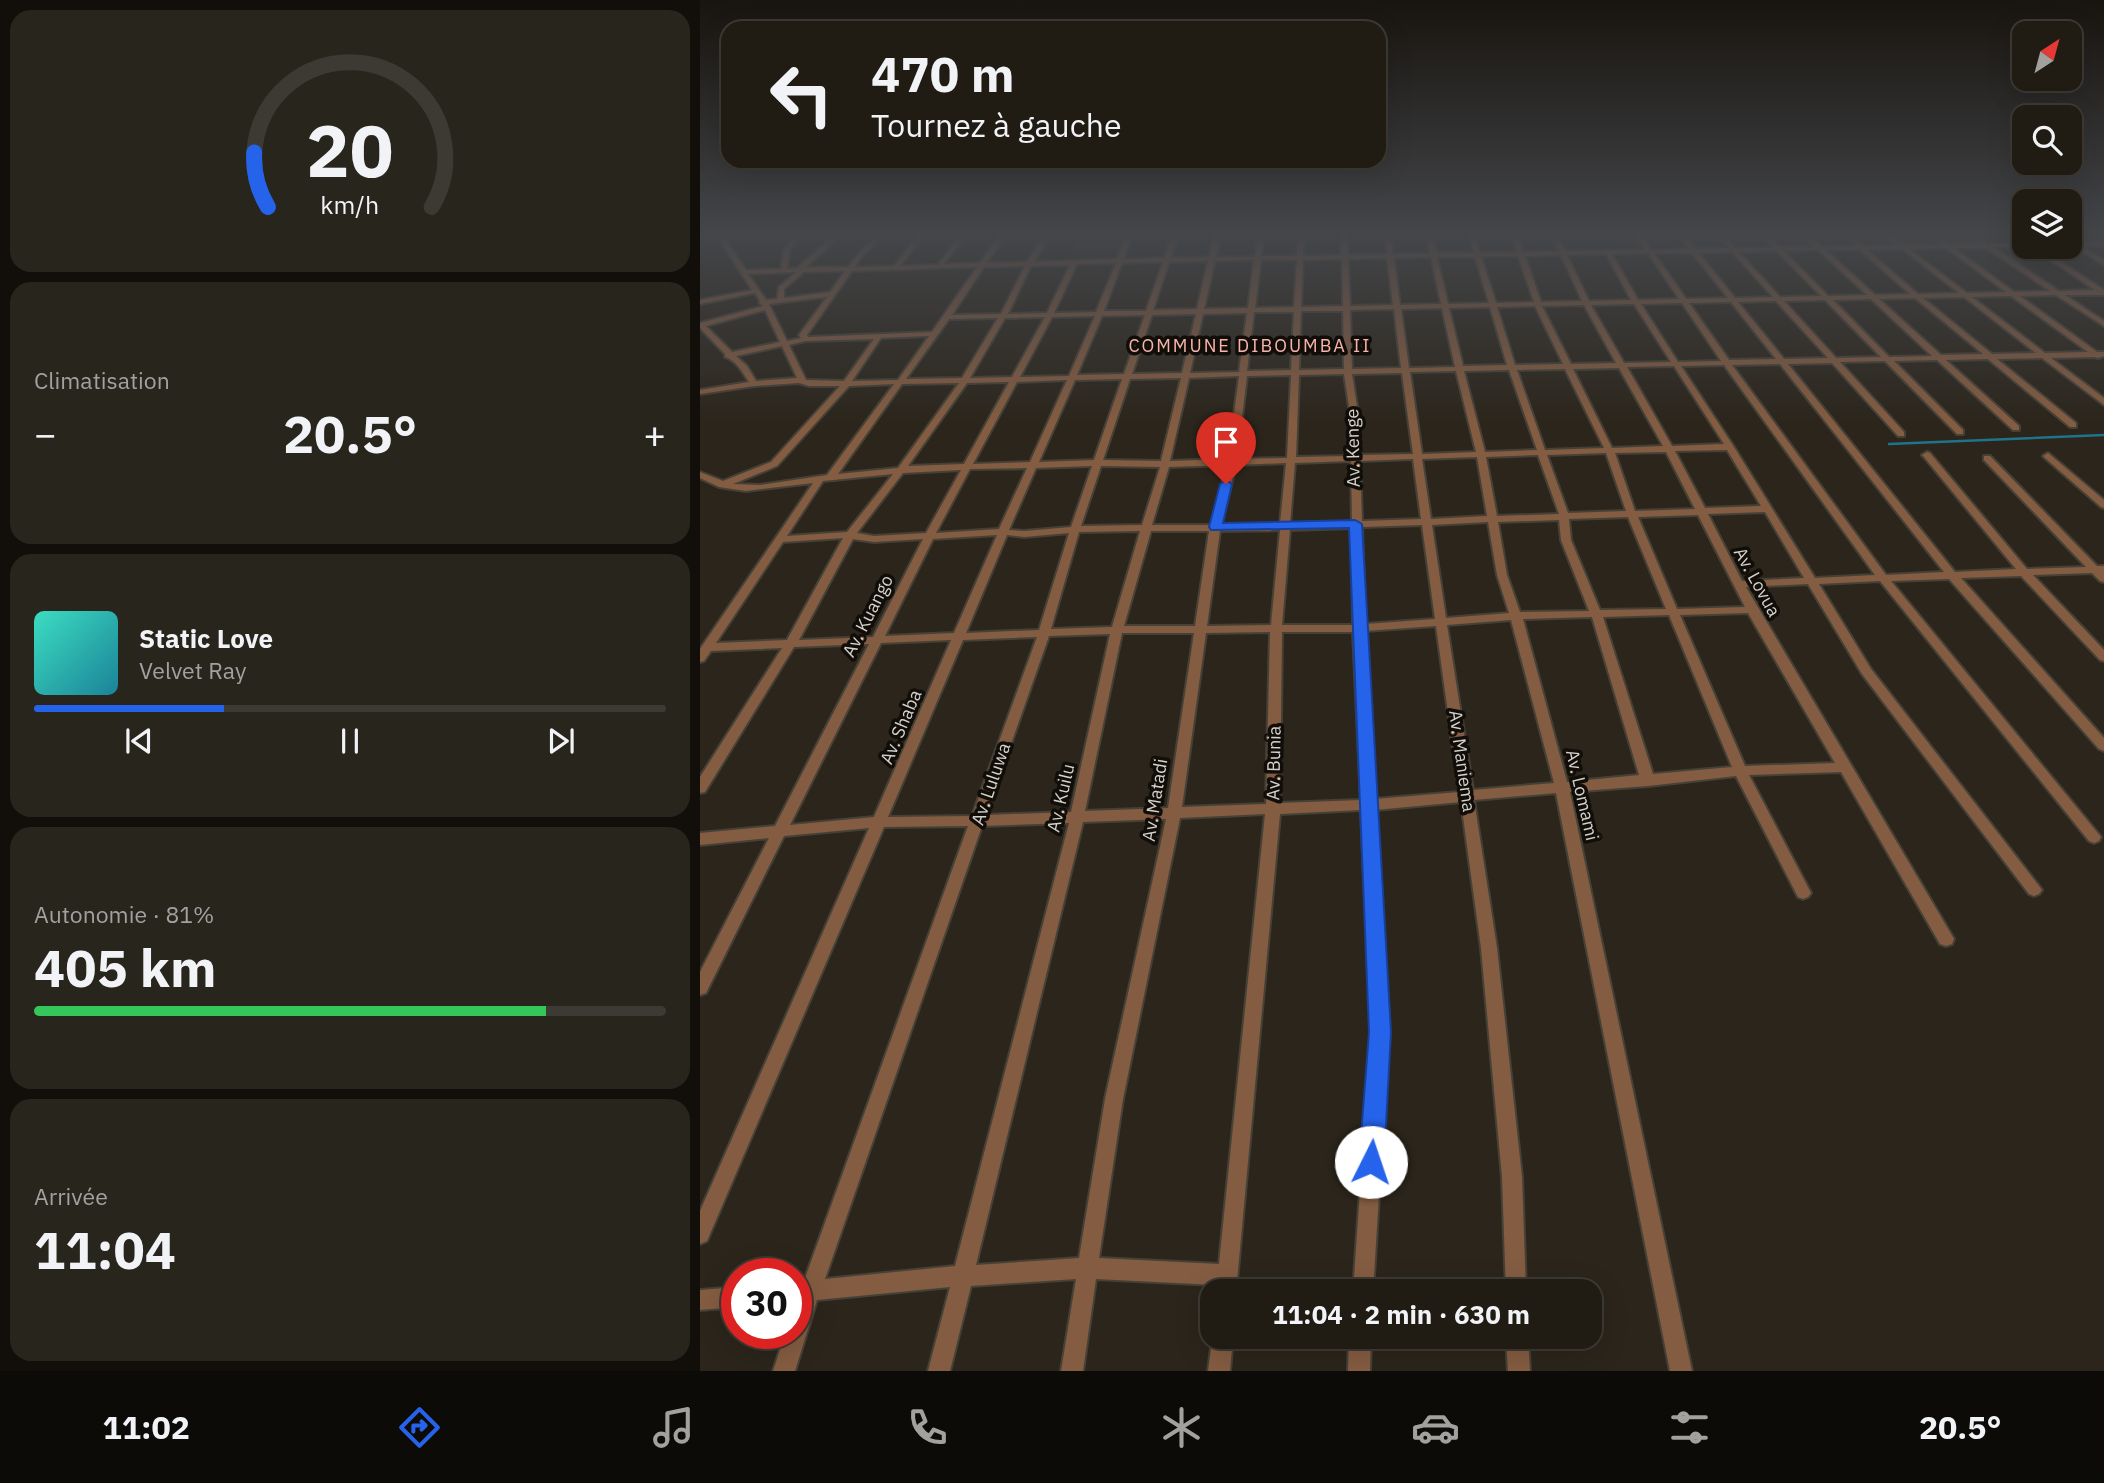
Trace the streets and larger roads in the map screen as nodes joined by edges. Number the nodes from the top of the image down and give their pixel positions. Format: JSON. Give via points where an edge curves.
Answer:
{"nodes":[{"id":1,"x":726,"y":297,"type":"edge"},
{"id":2,"x":759,"y":297,"type":"edge"},
{"id":3,"x":801,"y":297,"type":"edge"},
{"id":4,"x":830,"y":297,"type":"edge"},
{"id":5,"x":960,"y":297,"type":"edge"},
{"id":6,"x":1013,"y":297,"type":"edge"},
{"id":7,"x":1058,"y":297,"type":"edge"},
{"id":8,"x":1107,"y":297,"type":"edge"},
{"id":9,"x":1154,"y":297,"type":"edge"},
{"id":10,"x":1203,"y":297,"type":"edge"},
{"id":11,"x":1253,"y":297,"type":"edge"},
{"id":12,"x":1298,"y":297,"type":"edge"},
{"id":13,"x":1345,"y":297,"type":"edge"},
{"id":14,"x":1395,"y":297,"type":"edge"},
{"id":15,"x":1442,"y":297,"type":"edge"},
{"id":16,"x":1489,"y":297,"type":"edge"},
{"id":17,"x":1535,"y":297,"type":"edge"},
{"id":18,"x":1583,"y":297,"type":"edge"},
{"id":19,"x":1633,"y":297,"type":"edge"},
{"id":20,"x":1682,"y":297,"type":"edge"},
{"id":21,"x":1871,"y":297,"type":"joint"},
{"id":22,"x":1916,"y":297,"type":"edge"},
{"id":23,"x":1972,"y":297,"type":"edge"},
{"id":24,"x":2014,"y":297,"type":"edge"},
{"id":25,"x":2063,"y":297,"type":"edge"},
{"id":26,"x":1825,"y":298,"type":"junction"},
{"id":27,"x":780,"y":299,"type":"joint"},
{"id":28,"x":1735,"y":299,"type":"junction"},
{"id":29,"x":1776,"y":299,"type":"junction"},
{"id":30,"x":1635,"y":301,"type":"junction"},
{"id":31,"x":700,"y":302,"type":"edge"},
{"id":32,"x":1686,"y":302,"type":"junction"},
{"id":33,"x":1586,"y":303,"type":"junction"},
{"id":34,"x":764,"y":305,"type":"junction"},
{"id":35,"x":1538,"y":305,"type":"junction"},
{"id":36,"x":1444,"y":306,"type":"junction"},
{"id":37,"x":1492,"y":306,"type":"junction"},
{"id":38,"x":1396,"y":308,"type":"junction"},
{"id":39,"x":1345,"y":310,"type":"junction"},
{"id":40,"x":1297,"y":311,"type":"junction"},
{"id":41,"x":1251,"y":312,"type":"junction"},
{"id":42,"x":1199,"y":313,"type":"junction"},
{"id":43,"x":1148,"y":314,"type":"junction"},
{"id":44,"x":1100,"y":315,"type":"junction"},
{"id":45,"x":1003,"y":316,"type":"junction"},
{"id":46,"x":1049,"y":316,"type":"junction"},
{"id":47,"x":947,"y":317,"type":"junction"},
{"id":48,"x":2104,"y":324,"type":"edge"},
{"id":49,"x":700,"y":325,"type":"edge"},
{"id":50,"x":934,"y":334,"type":"junction"},
{"id":51,"x":880,"y":335,"type":"junction"},
{"id":52,"x":805,"y":339,"type":"junction"},
{"id":53,"x":785,"y":344,"type":"junction"},
{"id":54,"x":2100,"y":354,"type":"edge"},
{"id":55,"x":728,"y":355,"type":"junction"},
{"id":56,"x":2046,"y":355,"type":"junction"},
{"id":57,"x":1990,"y":357,"type":"junction"},
{"id":58,"x":1886,"y":359,"type":"junction"},
{"id":59,"x":1939,"y":359,"type":"junction"},
{"id":60,"x":1835,"y":360,"type":"junction"},
{"id":61,"x":2104,"y":360,"type":"edge"},
{"id":62,"x":1784,"y":361,"type":"junction"},
{"id":63,"x":1726,"y":362,"type":"junction"},
{"id":64,"x":1674,"y":363,"type":"junction"},
{"id":65,"x":1619,"y":365,"type":"junction"},
{"id":66,"x":1566,"y":367,"type":"junction"},
{"id":67,"x":1512,"y":368,"type":"junction"},
{"id":68,"x":1459,"y":370,"type":"junction"},
{"id":69,"x":1406,"y":371,"type":"junction"},
{"id":70,"x":1296,"y":374,"type":"junction"},
{"id":71,"x":1348,"y":374,"type":"junction"},
{"id":72,"x":1185,"y":375,"type":"junction"},
{"id":73,"x":1126,"y":376,"type":"junction"},
{"id":74,"x":1241,"y":376,"type":"junction"},
{"id":75,"x":1073,"y":378,"type":"junction"},
{"id":76,"x":1015,"y":379,"type":"junction"},
{"id":77,"x":802,"y":380,"type":"junction"},
{"id":78,"x":964,"y":381,"type":"junction"},
{"id":79,"x":897,"y":383,"type":"junction"},
{"id":80,"x":754,"y":384,"type":"junction"},
{"id":81,"x":845,"y":384,"type":"junction"},
{"id":82,"x":700,"y":392,"type":"edge"},
{"id":83,"x":2104,"y":402,"type":"edge"},
{"id":84,"x":2073,"y":425,"type":"dead end"},
{"id":85,"x":2016,"y":428,"type":"dead end"},
{"id":86,"x":1960,"y":432,"type":"dead end"},
{"id":87,"x":1902,"y":434,"type":"dead end"},
{"id":88,"x":1730,"y":447,"type":"junction"},
{"id":89,"x":1609,"y":450,"type":"junction"},
{"id":90,"x":1670,"y":450,"type":"junction"},
{"id":91,"x":1481,"y":453,"type":"junction"},
{"id":92,"x":1542,"y":453,"type":"junction"},
{"id":93,"x":1417,"y":454,"type":"junction"},
{"id":94,"x":1927,"y":455,"type":"dead end"},
{"id":95,"x":2048,"y":456,"type":"dead end"},
{"id":96,"x":1353,"y":458,"type":"junction"},
{"id":97,"x":1987,"y":458,"type":"dead end"},
{"id":98,"x":1291,"y":459,"type":"junction"},
{"id":99,"x":1232,"y":462,"type":"junction"},
{"id":100,"x":1099,"y":463,"type":"junction"},
{"id":101,"x":1165,"y":464,"type":"junction"},
{"id":102,"x":1035,"y":465,"type":"junction"},
{"id":103,"x":967,"y":467,"type":"junction"},
{"id":104,"x":902,"y":468,"type":"junction"},
{"id":105,"x":700,"y":475,"type":"edge"},
{"id":106,"x":826,"y":478,"type":"junction"},
{"id":107,"x":722,"y":485,"type":"junction"},
{"id":108,"x":2104,"y":505,"type":"edge"},
{"id":109,"x":1767,"y":509,"type":"junction"},
{"id":110,"x":1700,"y":511,"type":"junction"},
{"id":111,"x":1632,"y":514,"type":"junction"},
{"id":112,"x":1564,"y":515,"type":"junction"},
{"id":113,"x":1493,"y":520,"type":"junction"},
{"id":114,"x":1426,"y":521,"type":"junction"},
{"id":115,"x":1355,"y":524,"type":"junction"},
{"id":116,"x":1215,"y":527,"type":"junction"},
{"id":117,"x":1286,"y":527,"type":"junction"},
{"id":118,"x":1075,"y":529,"type":"junction"},
{"id":119,"x":1144,"y":529,"type":"junction"},
{"id":120,"x":1003,"y":532,"type":"junction"},
{"id":121,"x":930,"y":534,"type":"junction"},
{"id":122,"x":850,"y":535,"type":"junction"},
{"id":123,"x":780,"y":539,"type":"junction"},
{"id":124,"x":2100,"y":570,"type":"edge"},
{"id":125,"x":2024,"y":572,"type":"junction"},
{"id":126,"x":1951,"y":574,"type":"junction"},
{"id":127,"x":1882,"y":577,"type":"junction"},
{"id":128,"x":2104,"y":579,"type":"edge"},
{"id":129,"x":1812,"y":580,"type":"junction"},
{"id":130,"x":1738,"y":584,"type":"junction"},
{"id":131,"x":1752,"y":610,"type":"junction"},
{"id":132,"x":1673,"y":612,"type":"junction"},
{"id":133,"x":1597,"y":616,"type":"junction"},
{"id":134,"x":1516,"y":617,"type":"junction"},
{"id":135,"x":1440,"y":621,"type":"junction"},
{"id":136,"x":1359,"y":628,"type":"junction"},
{"id":137,"x":1199,"y":629,"type":"junction"},
{"id":138,"x":1276,"y":629,"type":"junction"},
{"id":139,"x":1117,"y":630,"type":"junction"},
{"id":140,"x":1044,"y":633,"type":"junction"},
{"id":141,"x":959,"y":636,"type":"junction"},
{"id":142,"x":876,"y":640,"type":"junction"},
{"id":143,"x":790,"y":643,"type":"junction"},
{"id":144,"x":707,"y":647,"type":"junction"},
{"id":145,"x":2104,"y":657,"type":"edge"},
{"id":146,"x":700,"y":658,"type":"edge"},
{"id":147,"x":2104,"y":746,"type":"edge"},
{"id":148,"x":1845,"y":766,"type":"junction"},
{"id":149,"x":1740,"y":771,"type":"junction"},
{"id":150,"x":1648,"y":781,"type":"junction"},
{"id":151,"x":700,"y":788,"type":"edge"},
{"id":152,"x":1562,"y":788,"type":"junction"},
{"id":153,"x":1466,"y":794,"type":"junction"},
{"id":154,"x":1369,"y":805,"type":"junction"},
{"id":155,"x":1273,"y":809,"type":"junction"},
{"id":156,"x":1174,"y":813,"type":"junction"},
{"id":157,"x":1077,"y":818,"type":"junction"},
{"id":158,"x":978,"y":821,"type":"junction"},
{"id":159,"x":879,"y":822,"type":"junction"},
{"id":160,"x":779,"y":832,"type":"junction"},
{"id":161,"x":2094,"y":837,"type":"dead end"},
{"id":162,"x":700,"y":839,"type":"edge"},
{"id":163,"x":2034,"y":890,"type":"dead end"},
{"id":164,"x":1803,"y":893,"type":"dead end"},
{"id":165,"x":1946,"y":939,"type":"dead end"},
{"id":166,"x":700,"y":988,"type":"edge"},
{"id":167,"x":700,"y":1234,"type":"edge"},
{"id":168,"x":812,"y":1264,"type":"edge"},
{"id":169,"x":1088,"y":1268,"type":"junction"},
{"id":170,"x":962,"y":1276,"type":"junction"},
{"id":171,"x":1227,"y":1279,"type":"edge"},
{"id":172,"x":1364,"y":1279,"type":"edge"},
{"id":173,"x":1516,"y":1279,"type":"edge"},
{"id":174,"x":1200,"y":1280,"type":"edge"},
{"id":175,"x":812,"y":1290,"type":"edge"},
{"id":176,"x":721,"y":1298,"type":"edge"},
{"id":177,"x":700,"y":1300,"type":"edge"},
{"id":178,"x":791,"y":1349,"type":"edge"},
{"id":179,"x":1221,"y":1349,"type":"edge"},
{"id":180,"x":1360,"y":1349,"type":"edge"},
{"id":181,"x":1517,"y":1349,"type":"edge"},
{"id":182,"x":784,"y":1371,"type":"edge"},
{"id":183,"x":939,"y":1371,"type":"edge"},
{"id":184,"x":1072,"y":1371,"type":"edge"},
{"id":185,"x":1219,"y":1371,"type":"edge"},
{"id":186,"x":1359,"y":1371,"type":"edge"},
{"id":187,"x":1518,"y":1371,"type":"edge"},
{"id":188,"x":1681,"y":1371,"type":"edge"}],
"edges":[{"from":1,"to":31,"type":"street"},
{"from":2,"to":34,"type":"street"},
{"from":3,"to":27,"type":"street"},
{"from":4,"to":52,"type":"street","via":[[803,335]]},
{"from":5,"to":47,"type":"street"},
{"from":6,"to":45,"type":"street"},
{"from":7,"to":46,"type":"street","name":"Av. Kuango"},
{"from":8,"to":44,"type":"street","name":"Av. Shaba"},
{"from":9,"to":43,"type":"street","name":"Av. Luluwa"},
{"from":10,"to":42,"type":"street","name":"Av. Kuilu"},
{"from":11,"to":41,"type":"street","name":"Av. Matadi"},
{"from":12,"to":40,"type":"street","name":"Av. Bunia"},
{"from":13,"to":39,"type":"street","name":"Av. Kenge"},
{"from":14,"to":38,"type":"street","name":"Av. Maniema"},
{"from":15,"to":36,"type":"street","name":"Av. Lomami"},
{"from":16,"to":37,"type":"street"},
{"from":17,"to":35,"type":"street"},
{"from":18,"to":33,"type":"street","name":"Av. Lovua"},
{"from":19,"to":30,"type":"street"},
{"from":20,"to":32,"type":"street"},
{"from":21,"to":26,"type":"street"},
{"from":21,"to":59,"type":"street"},
{"from":22,"to":57,"type":"street"},
{"from":23,"to":56,"type":"street"},
{"from":24,"to":54,"type":"street"},
{"from":25,"to":48,"type":"street"},
{"from":26,"to":29,"type":"street"},
{"from":26,"to":58,"type":"street"},
{"from":27,"to":34,"type":"street"},
{"from":28,"to":29,"type":"street"},
{"from":28,"to":32,"type":"street"},
{"from":28,"to":62,"type":"street"},
{"from":29,"to":60,"type":"street"},
{"from":30,"to":32,"type":"street"},
{"from":30,"to":33,"type":"street"},
{"from":30,"to":64,"type":"street"},
{"from":32,"to":63,"type":"street"},
{"from":33,"to":35,"type":"street"},
{"from":33,"to":65,"type":"street","name":"Av. Lovua"},
{"from":34,"to":49,"type":"street"},
{"from":34,"to":53,"type":"street"},
{"from":35,"to":37,"type":"street"},
{"from":35,"to":66,"type":"street"},
{"from":36,"to":37,"type":"street"},
{"from":36,"to":38,"type":"street"},
{"from":36,"to":68,"type":"street","name":"Av. Lomami"},
{"from":37,"to":67,"type":"street"},
{"from":38,"to":39,"type":"street"},
{"from":38,"to":69,"type":"street","name":"Av. Maniema"},
{"from":39,"to":40,"type":"street"},
{"from":39,"to":71,"type":"street","name":"Av. Kenge"},
{"from":40,"to":41,"type":"street"},
{"from":40,"to":70,"type":"street","name":"Av. Bunia"},
{"from":41,"to":42,"type":"street"},
{"from":41,"to":74,"type":"street","name":"Av. Matadi"},
{"from":42,"to":43,"type":"street"},
{"from":42,"to":72,"type":"street","name":"Av. Kuilu"},
{"from":43,"to":44,"type":"street"},
{"from":43,"to":73,"type":"street","name":"Av. Luluwa"},
{"from":44,"to":46,"type":"street"},
{"from":44,"to":75,"type":"street","name":"Av. Shaba"},
{"from":45,"to":46,"type":"street"},
{"from":45,"to":47,"type":"street"},
{"from":45,"to":78,"type":"street"},
{"from":46,"to":76,"type":"street","name":"Av. Kuango"},
{"from":47,"to":50,"type":"street"},
{"from":49,"to":55,"type":"street"},
{"from":50,"to":51,"type":"street"},
{"from":50,"to":79,"type":"street"},
{"from":51,"to":52,"type":"street"},
{"from":51,"to":81,"type":"street"},
{"from":52,"to":53,"type":"street"},
{"from":53,"to":55,"type":"street"},
{"from":53,"to":77,"type":"street"},
{"from":54,"to":56,"type":"street"},
{"from":54,"to":61,"type":"street"},
{"from":55,"to":80,"type":"street"},
{"from":56,"to":57,"type":"street"},
{"from":56,"to":83,"type":"street"},
{"from":57,"to":59,"type":"street"},
{"from":57,"to":84,"type":"street"},
{"from":58,"to":59,"type":"street"},
{"from":58,"to":60,"type":"street"},
{"from":58,"to":86,"type":"street"},
{"from":59,"to":85,"type":"street"},
{"from":60,"to":62,"type":"street"},
{"from":60,"to":87,"type":"street"},
{"from":62,"to":63,"type":"street"},
{"from":62,"to":126,"type":"street"},
{"from":63,"to":64,"type":"street"},
{"from":63,"to":127,"type":"street"},
{"from":64,"to":65,"type":"street"},
{"from":64,"to":88,"type":"street"},
{"from":65,"to":66,"type":"street"},
{"from":65,"to":90,"type":"street","name":"Av. Lovua"},
{"from":66,"to":67,"type":"street"},
{"from":66,"to":89,"type":"street"},
{"from":67,"to":68,"type":"street"},
{"from":67,"to":92,"type":"street"},
{"from":68,"to":69,"type":"street"},
{"from":68,"to":91,"type":"street","name":"Av. Lomami"},
{"from":69,"to":71,"type":"street"},
{"from":69,"to":93,"type":"street","name":"Av. Maniema"},
{"from":70,"to":71,"type":"street"},
{"from":70,"to":74,"type":"street"},
{"from":70,"to":98,"type":"street","name":"Av. Bunia"},
{"from":71,"to":96,"type":"street","name":"Av. Kenge","via":[[1354,413]]},
{"from":72,"to":73,"type":"street"},
{"from":72,"to":74,"type":"street"},
{"from":72,"to":101,"type":"street","name":"Av. Kuilu"},
{"from":73,"to":75,"type":"street"},
{"from":73,"to":100,"type":"street","name":"Av. Luluwa"},
{"from":74,"to":99,"type":"street","name":"Av. Matadi"},
{"from":75,"to":76,"type":"street"},
{"from":75,"to":102,"type":"street","name":"Av. Shaba"},
{"from":76,"to":78,"type":"street"},
{"from":76,"to":103,"type":"street","name":"Av. Kuango"},
{"from":77,"to":80,"type":"street"},
{"from":77,"to":81,"type":"street","via":[[805,384]]},
{"from":78,"to":79,"type":"street"},
{"from":78,"to":104,"type":"street"},
{"from":79,"to":81,"type":"street"},
{"from":79,"to":106,"type":"street"},
{"from":80,"to":82,"type":"street"},
{"from":81,"to":107,"type":"street","via":[[774,464]]},
{"from":88,"to":90,"type":"street"},
{"from":88,"to":109,"type":"street"},
{"from":89,"to":90,"type":"street"},
{"from":89,"to":92,"type":"street"},
{"from":89,"to":111,"type":"street"},
{"from":90,"to":110,"type":"street","name":"Av. Lovua"},
{"from":91,"to":92,"type":"street"},
{"from":91,"to":93,"type":"street"},
{"from":91,"to":113,"type":"street","name":"Av. Lomami"},
{"from":92,"to":112,"type":"street"},
{"from":93,"to":96,"type":"street"},
{"from":93,"to":114,"type":"street","name":"Av. Maniema"},
{"from":94,"to":125,"type":"street"},
{"from":95,"to":108,"type":"street"},
{"from":96,"to":98,"type":"street"},
{"from":96,"to":115,"type":"street","name":"Av. Kenge"},
{"from":97,"to":124,"type":"street"},
{"from":98,"to":99,"type":"street"},
{"from":98,"to":117,"type":"street","name":"Av. Bunia"},
{"from":99,"to":101,"type":"street"},
{"from":99,"to":116,"type":"street","name":"Av. Matadi"},
{"from":100,"to":101,"type":"street"},
{"from":100,"to":102,"type":"street"},
{"from":100,"to":118,"type":"street","name":"Av. Luluwa"},
{"from":101,"to":119,"type":"street","name":"Av. Kuilu"},
{"from":102,"to":103,"type":"street"},
{"from":102,"to":120,"type":"street","name":"Av. Shaba"},
{"from":103,"to":104,"type":"street"},
{"from":103,"to":121,"type":"street","name":"Av. Kuango"},
{"from":104,"to":106,"type":"street"},
{"from":104,"to":122,"type":"street"},
{"from":105,"to":107,"type":"street"},
{"from":106,"to":107,"type":"street","via":[[749,489]]},
{"from":106,"to":123,"type":"street"},
{"from":109,"to":110,"type":"street"},
{"from":109,"to":129,"type":"street"},
{"from":110,"to":111,"type":"street"},
{"from":110,"to":130,"type":"street","name":"Av. Lovua"},
{"from":111,"to":112,"type":"street"},
{"from":111,"to":132,"type":"street"},
{"from":112,"to":113,"type":"street"},
{"from":112,"to":133,"type":"street","via":[[1566,540]]},
{"from":113,"to":114,"type":"street"},
{"from":113,"to":134,"type":"street","name":"Av. Lomami","via":[[1502,575]]},
{"from":114,"to":115,"type":"street"},
{"from":114,"to":135,"type":"street","name":"Av. Maniema"},
{"from":115,"to":117,"type":"street"},
{"from":115,"to":136,"type":"street","name":"Av. Kenge"},
{"from":116,"to":117,"type":"street"},
{"from":116,"to":119,"type":"street"},
{"from":116,"to":137,"type":"street","name":"Av. Matadi"},
{"from":117,"to":138,"type":"street","name":"Av. Bunia"},
{"from":118,"to":119,"type":"street"},
{"from":118,"to":120,"type":"street"},
{"from":118,"to":140,"type":"street","name":"Av. Luluwa"},
{"from":119,"to":139,"type":"street","name":"Av. Kuilu"},
{"from":120,"to":121,"type":"street"},
{"from":120,"to":141,"type":"street","name":"Av. Shaba"},
{"from":121,"to":122,"type":"street","via":[[874,539]]},
{"from":121,"to":142,"type":"street","name":"Av. Kuango"},
{"from":122,"to":123,"type":"street"},
{"from":122,"to":143,"type":"street"},
{"from":123,"to":144,"type":"street"},
{"from":124,"to":125,"type":"street"},
{"from":124,"to":128,"type":"street"},
{"from":125,"to":126,"type":"street"},
{"from":125,"to":145,"type":"street"},
{"from":126,"to":127,"type":"street"},
{"from":126,"to":147,"type":"street"},
{"from":127,"to":129,"type":"street"},
{"from":127,"to":161,"type":"street"},
{"from":129,"to":130,"type":"street"},
{"from":129,"to":163,"type":"street","via":[[1866,671]]},
{"from":130,"to":131,"type":"street","name":"Av. Lovua"},
{"from":131,"to":132,"type":"street"},
{"from":131,"to":148,"type":"street","name":"Av. Lovua"},
{"from":132,"to":133,"type":"street"},
{"from":132,"to":149,"type":"street"},
{"from":133,"to":134,"type":"street"},
{"from":133,"to":150,"type":"street"},
{"from":134,"to":135,"type":"street"},
{"from":134,"to":152,"type":"street","name":"Av. Lomami"},
{"from":135,"to":136,"type":"street"},
{"from":135,"to":153,"type":"street","name":"Av. Maniema"},
{"from":136,"to":138,"type":"street"},
{"from":136,"to":154,"type":"street","name":"Av. Kenge"},
{"from":137,"to":138,"type":"street"},
{"from":137,"to":139,"type":"street"},
{"from":137,"to":156,"type":"street","name":"Av. Matadi"},
{"from":138,"to":155,"type":"street","name":"Av. Bunia"},
{"from":139,"to":140,"type":"street"},
{"from":139,"to":157,"type":"street","name":"Av. Kuilu"},
{"from":140,"to":141,"type":"street"},
{"from":140,"to":158,"type":"street","name":"Av. Luluwa"},
{"from":141,"to":142,"type":"street"},
{"from":141,"to":159,"type":"street","name":"Av. Shaba"},
{"from":142,"to":143,"type":"street"},
{"from":142,"to":160,"type":"street","name":"Av. Kuango"},
{"from":143,"to":144,"type":"street"},
{"from":143,"to":151,"type":"street"},
{"from":144,"to":146,"type":"street"},
{"from":148,"to":149,"type":"street"},
{"from":148,"to":165,"type":"street","name":"Av. Lovua"},
{"from":149,"to":150,"type":"street"},
{"from":149,"to":164,"type":"street"},
{"from":150,"to":152,"type":"street"},
{"from":152,"to":153,"type":"street"},
{"from":152,"to":188,"type":"street","name":"Av. Lomami"},
{"from":153,"to":154,"type":"street"},
{"from":153,"to":173,"type":"street","name":"Av. Maniema","via":[[1491,961],[1512,1177]]},
{"from":154,"to":155,"type":"street"},
{"from":154,"to":172,"type":"street","name":"Av. Kenge","via":[[1380,1032]]},
{"from":155,"to":156,"type":"street"},
{"from":155,"to":171,"type":"street","name":"Av. Bunia"},
{"from":156,"to":157,"type":"street"},
{"from":156,"to":169,"type":"street","name":"Av. Matadi","via":[[1114,1099]]},
{"from":157,"to":158,"type":"street"},
{"from":157,"to":170,"type":"street","name":"Av. Kuilu"},
{"from":158,"to":159,"type":"street"},
{"from":158,"to":168,"type":"street","name":"Av. Luluwa"},
{"from":159,"to":160,"type":"street"},
{"from":159,"to":167,"type":"street","name":"Av. Shaba"},
{"from":160,"to":162,"type":"street"},
{"from":160,"to":166,"type":"street","name":"Av. Kuango"},
{"from":169,"to":170,"type":"street"},
{"from":169,"to":174,"type":"street"},
{"from":169,"to":184,"type":"street","name":"Av. Matadi"},
{"from":170,"to":175,"type":"street"},
{"from":170,"to":183,"type":"street","name":"Av. Kuilu"},
{"from":176,"to":177,"type":"street"},
{"from":178,"to":182,"type":"street","name":"Av. Luluwa"},
{"from":179,"to":185,"type":"street"},
{"from":180,"to":186,"type":"street"},
{"from":181,"to":187,"type":"street"}]}
